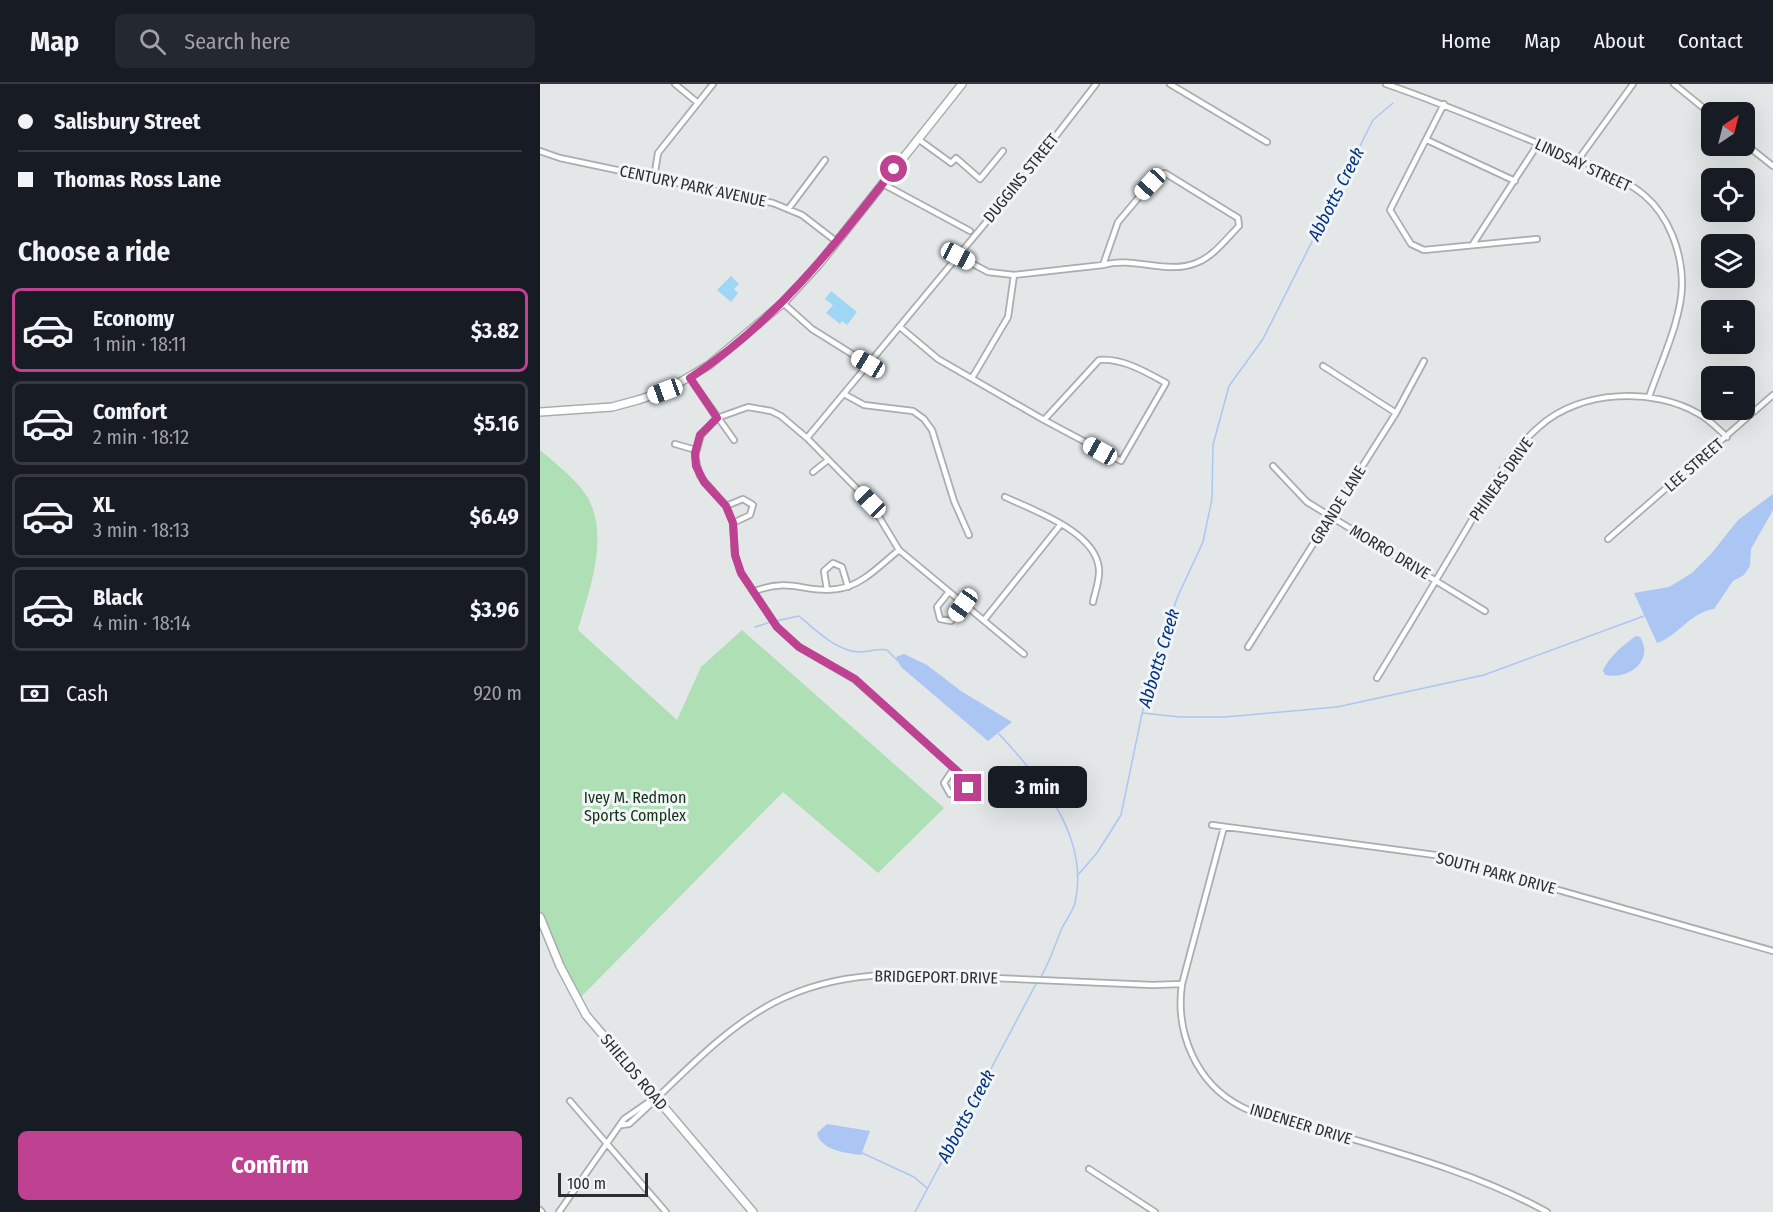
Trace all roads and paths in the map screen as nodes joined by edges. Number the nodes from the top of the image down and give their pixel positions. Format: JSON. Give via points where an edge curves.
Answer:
{"nodes":[{"id":1,"x":675,"y":84,"type":"edge"},
{"id":2,"x":713,"y":84,"type":"edge"},
{"id":3,"x":962,"y":84,"type":"edge"},
{"id":4,"x":1096,"y":84,"type":"edge"},
{"id":5,"x":1170,"y":84,"type":"edge"},
{"id":6,"x":1386,"y":84,"type":"edge"},
{"id":7,"x":1633,"y":84,"type":"edge"},
{"id":8,"x":1674,"y":84,"type":"edge"},
{"id":9,"x":698,"y":103,"type":"junction"},
{"id":10,"x":1444,"y":104,"type":"junction"},
{"id":11,"x":1701,"y":106,"type":"edge"},
{"id":12,"x":918,"y":139,"type":"junction"},
{"id":13,"x":1427,"y":140,"type":"junction"},
{"id":14,"x":1267,"y":142,"type":"dead end"},
{"id":15,"x":1538,"y":144,"type":"junction"},
{"id":16,"x":540,"y":150,"type":"edge"},
{"id":17,"x":1003,"y":151,"type":"dead end"},
{"id":18,"x":1755,"y":151,"type":"edge"},
{"id":19,"x":825,"y":160,"type":"dead end"},
{"id":20,"x":1578,"y":160,"type":"junction"},
{"id":21,"x":1773,"y":166,"type":"edge"},
{"id":22,"x":654,"y":178,"type":"junction"},
{"id":23,"x":1515,"y":181,"type":"junction"},
{"id":24,"x":883,"y":184,"type":"junction"},
{"id":25,"x":789,"y":208,"type":"junction"},
{"id":26,"x":970,"y":231,"type":"dead end"},
{"id":27,"x":1537,"y":239,"type":"dead end"},
{"id":28,"x":837,"y":242,"type":"junction"},
{"id":29,"x":1473,"y":244,"type":"junction"},
{"id":30,"x":958,"y":256,"type":"junction"},
{"id":31,"x":1103,"y":265,"type":"junction"},
{"id":32,"x":1014,"y":275,"type":"junction"},
{"id":33,"x":783,"y":303,"type":"junction"},
{"id":34,"x":900,"y":327,"type":"junction"},
{"id":35,"x":1424,"y":361,"type":"dead end"},
{"id":36,"x":868,"y":364,"type":"junction"},
{"id":37,"x":1323,"y":366,"type":"dead end"},
{"id":38,"x":690,"y":378,"type":"junction"},
{"id":39,"x":972,"y":378,"type":"junction"},
{"id":40,"x":844,"y":394,"type":"junction"},
{"id":41,"x":1773,"y":395,"type":"edge"},
{"id":42,"x":1649,"y":397,"type":"junction"},
{"id":43,"x":540,"y":412,"type":"edge"},
{"id":44,"x":1396,"y":413,"type":"junction"},
{"id":45,"x":717,"y":418,"type":"junction"},
{"id":46,"x":1044,"y":420,"type":"junction"},
{"id":47,"x":1727,"y":437,"type":"junction"},
{"id":48,"x":807,"y":438,"type":"junction"},
{"id":49,"x":734,"y":440,"type":"dead end"},
{"id":50,"x":675,"y":444,"type":"dead end"},
{"id":51,"x":696,"y":450,"type":"junction"},
{"id":52,"x":828,"y":460,"type":"junction"},
{"id":53,"x":1273,"y":466,"type":"dead end"},
{"id":54,"x":813,"y":472,"type":"dead end"},
{"id":55,"x":1005,"y":497,"type":"dead end"},
{"id":56,"x":726,"y":506,"type":"junction"},
{"id":57,"x":1331,"y":517,"type":"junction"},
{"id":58,"x":733,"y":523,"type":"junction"},
{"id":59,"x":1061,"y":524,"type":"junction"},
{"id":60,"x":969,"y":535,"type":"dead end"},
{"id":61,"x":1608,"y":539,"type":"dead end"},
{"id":62,"x":899,"y":550,"type":"junction"},
{"id":63,"x":1436,"y":579,"type":"junction"},
{"id":64,"x":848,"y":587,"type":"junction"},
{"id":65,"x":827,"y":590,"type":"junction"},
{"id":66,"x":755,"y":591,"type":"junction"},
{"id":67,"x":948,"y":593,"type":"junction"},
{"id":68,"x":1093,"y":602,"type":"dead end"},
{"id":69,"x":963,"y":605,"type":"junction"},
{"id":70,"x":1485,"y":611,"type":"dead end"},
{"id":71,"x":984,"y":620,"type":"junction"},
{"id":72,"x":1248,"y":647,"type":"dead end"},
{"id":73,"x":1024,"y":654,"type":"dead end"},
{"id":74,"x":1377,"y":678,"type":"dead end"},
{"id":75,"x":954,"y":768,"type":"junction"},
{"id":76,"x":1212,"y":825,"type":"dead end"},
{"id":77,"x":1224,"y":827,"type":"junction"},
{"id":78,"x":540,"y":919,"type":"edge"},
{"id":79,"x":1773,"y":951,"type":"edge"},
{"id":80,"x":1182,"y":984,"type":"junction"},
{"id":81,"x":655,"y":1098,"type":"junction"},
{"id":82,"x":570,"y":1101,"type":"dead end"},
{"id":83,"x":608,"y":1144,"type":"junction"},
{"id":84,"x":1089,"y":1169,"type":"dead end"},
{"id":85,"x":559,"y":1212,"type":"edge"},
{"id":86,"x":666,"y":1212,"type":"edge"},
{"id":87,"x":753,"y":1212,"type":"edge"},
{"id":88,"x":1155,"y":1212,"type":"edge"},
{"id":89,"x":1547,"y":1212,"type":"edge"}],
"edges":[{"from":1,"to":9,"type":"street"},
{"from":2,"to":9,"type":"street"},
{"from":3,"to":12,"type":"main road"},
{"from":4,"to":30,"type":"street","name":"DUGGINS STREET"},
{"from":5,"to":14,"type":"street"},
{"from":6,"to":10,"type":"street","name":"LINDSAY STREET"},
{"from":7,"to":20,"type":"street"},
{"from":8,"to":11,"type":"street"},
{"from":9,"to":22,"type":"street","via":[[658,153]]},
{"from":10,"to":13,"type":"street"},
{"from":10,"to":15,"type":"street","name":"LINDSAY STREET"},
{"from":12,"to":17,"type":"street","via":[[951,163],[956,158],[960,160],[980,179]]},
{"from":12,"to":24,"type":"main road"},
{"from":13,"to":23,"type":"street"},
{"from":13,"to":29,"type":"street","via":[[1390,210],[1417,248]]},
{"from":15,"to":20,"type":"street","name":"LINDSAY STREET"},
{"from":15,"to":23,"type":"street"},
{"from":16,"to":22,"type":"street","name":"CENTURY PARK AVENUE"},
{"from":18,"to":21,"type":"street"},
{"from":19,"to":25,"type":"street"},
{"from":20,"to":42,"type":"street","name":"LINDSAY STREET","via":[[1644,195],[1665,220],[1678,249],[1681,301]]},
{"from":22,"to":25,"type":"street","name":"CENTURY PARK AVENUE"},
{"from":23,"to":29,"type":"street"},
{"from":24,"to":26,"type":"street"},
{"from":24,"to":28,"type":"main road"},
{"from":25,"to":28,"type":"street","name":"CENTURY PARK AVENUE"},
{"from":27,"to":29,"type":"street"},
{"from":28,"to":33,"type":"main road"},
{"from":30,"to":32,"type":"street","via":[[988,272]]},
{"from":30,"to":34,"type":"street","name":"DUGGINS STREET"},
{"from":31,"to":31,"type":"street","via":[[1116,261],[1196,264],[1239,226],[1239,220],[1163,173],[1118,222]]},
{"from":31,"to":32,"type":"street"},
{"from":32,"to":39,"type":"street","via":[[1008,317]]},
{"from":33,"to":36,"type":"street","via":[[812,329]]},
{"from":33,"to":38,"type":"main road"},
{"from":34,"to":36,"type":"street","name":"DUGGINS STREET"},
{"from":34,"to":39,"type":"street","via":[[938,359]]},
{"from":35,"to":44,"type":"street","name":"GRANDE LANE"},
{"from":36,"to":40,"type":"street","name":"DUGGINS STREET"},
{"from":37,"to":44,"type":"street"},
{"from":38,"to":43,"type":"main road","via":[[665,391],[620,405]]},
{"from":38,"to":45,"type":"street"},
{"from":39,"to":46,"type":"street"},
{"from":40,"to":48,"type":"street","name":"DUGGINS STREET"},
{"from":40,"to":60,"type":"street","via":[[864,405],[913,411],[924,419],[932,430]]},
{"from":41,"to":47,"type":"street","name":"LEE STREET"},
{"from":42,"to":47,"type":"street","name":"PHINEAS DRIVE","via":[[1700,414]]},
{"from":42,"to":63,"type":"street","name":"PHINEAS DRIVE","via":[[1584,403],[1558,413],[1540,426],[1505,468]]},
{"from":44,"to":57,"type":"street","name":"GRANDE LANE"},
{"from":45,"to":48,"type":"street","via":[[758,407],[781,416]]},
{"from":45,"to":49,"type":"street"},
{"from":45,"to":51,"type":"street","via":[[700,435]]},
{"from":46,"to":46,"type":"street","via":[[1121,461],[1166,383],[1137,368],[1099,360]]},
{"from":47,"to":61,"type":"street","name":"LEE STREET"},
{"from":48,"to":52,"type":"street"},
{"from":50,"to":51,"type":"street"},
{"from":51,"to":56,"type":"street","via":[[700,476]]},
{"from":52,"to":54,"type":"street"},
{"from":52,"to":62,"type":"street","via":[[870,502]]},
{"from":53,"to":57,"type":"street","name":"MORRO DRIVE","via":[[1307,502]]},
{"from":55,"to":59,"type":"street"},
{"from":56,"to":58,"type":"street"},
{"from":56,"to":58,"type":"street","via":[[743,499],[753,505],[750,515]]},
{"from":57,"to":63,"type":"street","name":"MORRO DRIVE"},
{"from":57,"to":72,"type":"street","name":"GRANDE LANE"},
{"from":58,"to":66,"type":"street","via":[[737,564]]},
{"from":59,"to":68,"type":"street","via":[[1086,542],[1096,555],[1099,571]]},
{"from":59,"to":71,"type":"street"},
{"from":62,"to":64,"type":"street"},
{"from":62,"to":67,"type":"street"},
{"from":63,"to":70,"type":"street","name":"MORRO DRIVE"},
{"from":63,"to":74,"type":"street","name":"PHINEAS DRIVE"},
{"from":64,"to":65,"type":"street"},
{"from":64,"to":65,"type":"street","via":[[842,567],[833,563],[824,571]]},
{"from":65,"to":66,"type":"street","via":[[793,584]]},
{"from":66,"to":75,"type":"street","via":[[785,637],[855,679]]},
{"from":67,"to":69,"type":"street"},
{"from":67,"to":69,"type":"street","via":[[937,607],[940,619],[951,621]]},
{"from":69,"to":71,"type":"street"},
{"from":71,"to":73,"type":"street"},
{"from":75,"to":75,"type":"street","via":[[967,780],[964,794],[950,794],[944,783]]},
{"from":76,"to":77,"type":"street","name":"SOUTH PARK DRIVE"},
{"from":77,"to":79,"type":"street","name":"SOUTH PARK DRIVE","via":[[1435,855]]},
{"from":77,"to":80,"type":"street","name":"INDENEER DRIVE"},
{"from":78,"to":81,"type":"main road","name":"SHIELDS ROAD","via":[[580,1007]]},
{"from":80,"to":81,"type":"street","name":"BRIDGEPORT DRIVE","via":[[858,975],[814,986],[774,1003],[737,1027]]},
{"from":80,"to":89,"type":"street","name":"INDENEER DRIVE","via":[[1182,1032],[1193,1059],[1215,1087],[1241,1107],[1396,1152],[1500,1188]]},
{"from":81,"to":83,"type":"street","name":"BRIDGEPORT DRIVE","via":[[629,1124],[622,1125]]},
{"from":81,"to":87,"type":"main road","name":"SHIELDS ROAD"},
{"from":82,"to":83,"type":"street"},
{"from":83,"to":85,"type":"street","name":"BRIDGEPORT DRIVE"},
{"from":83,"to":86,"type":"street"},
{"from":84,"to":88,"type":"street"}]}
